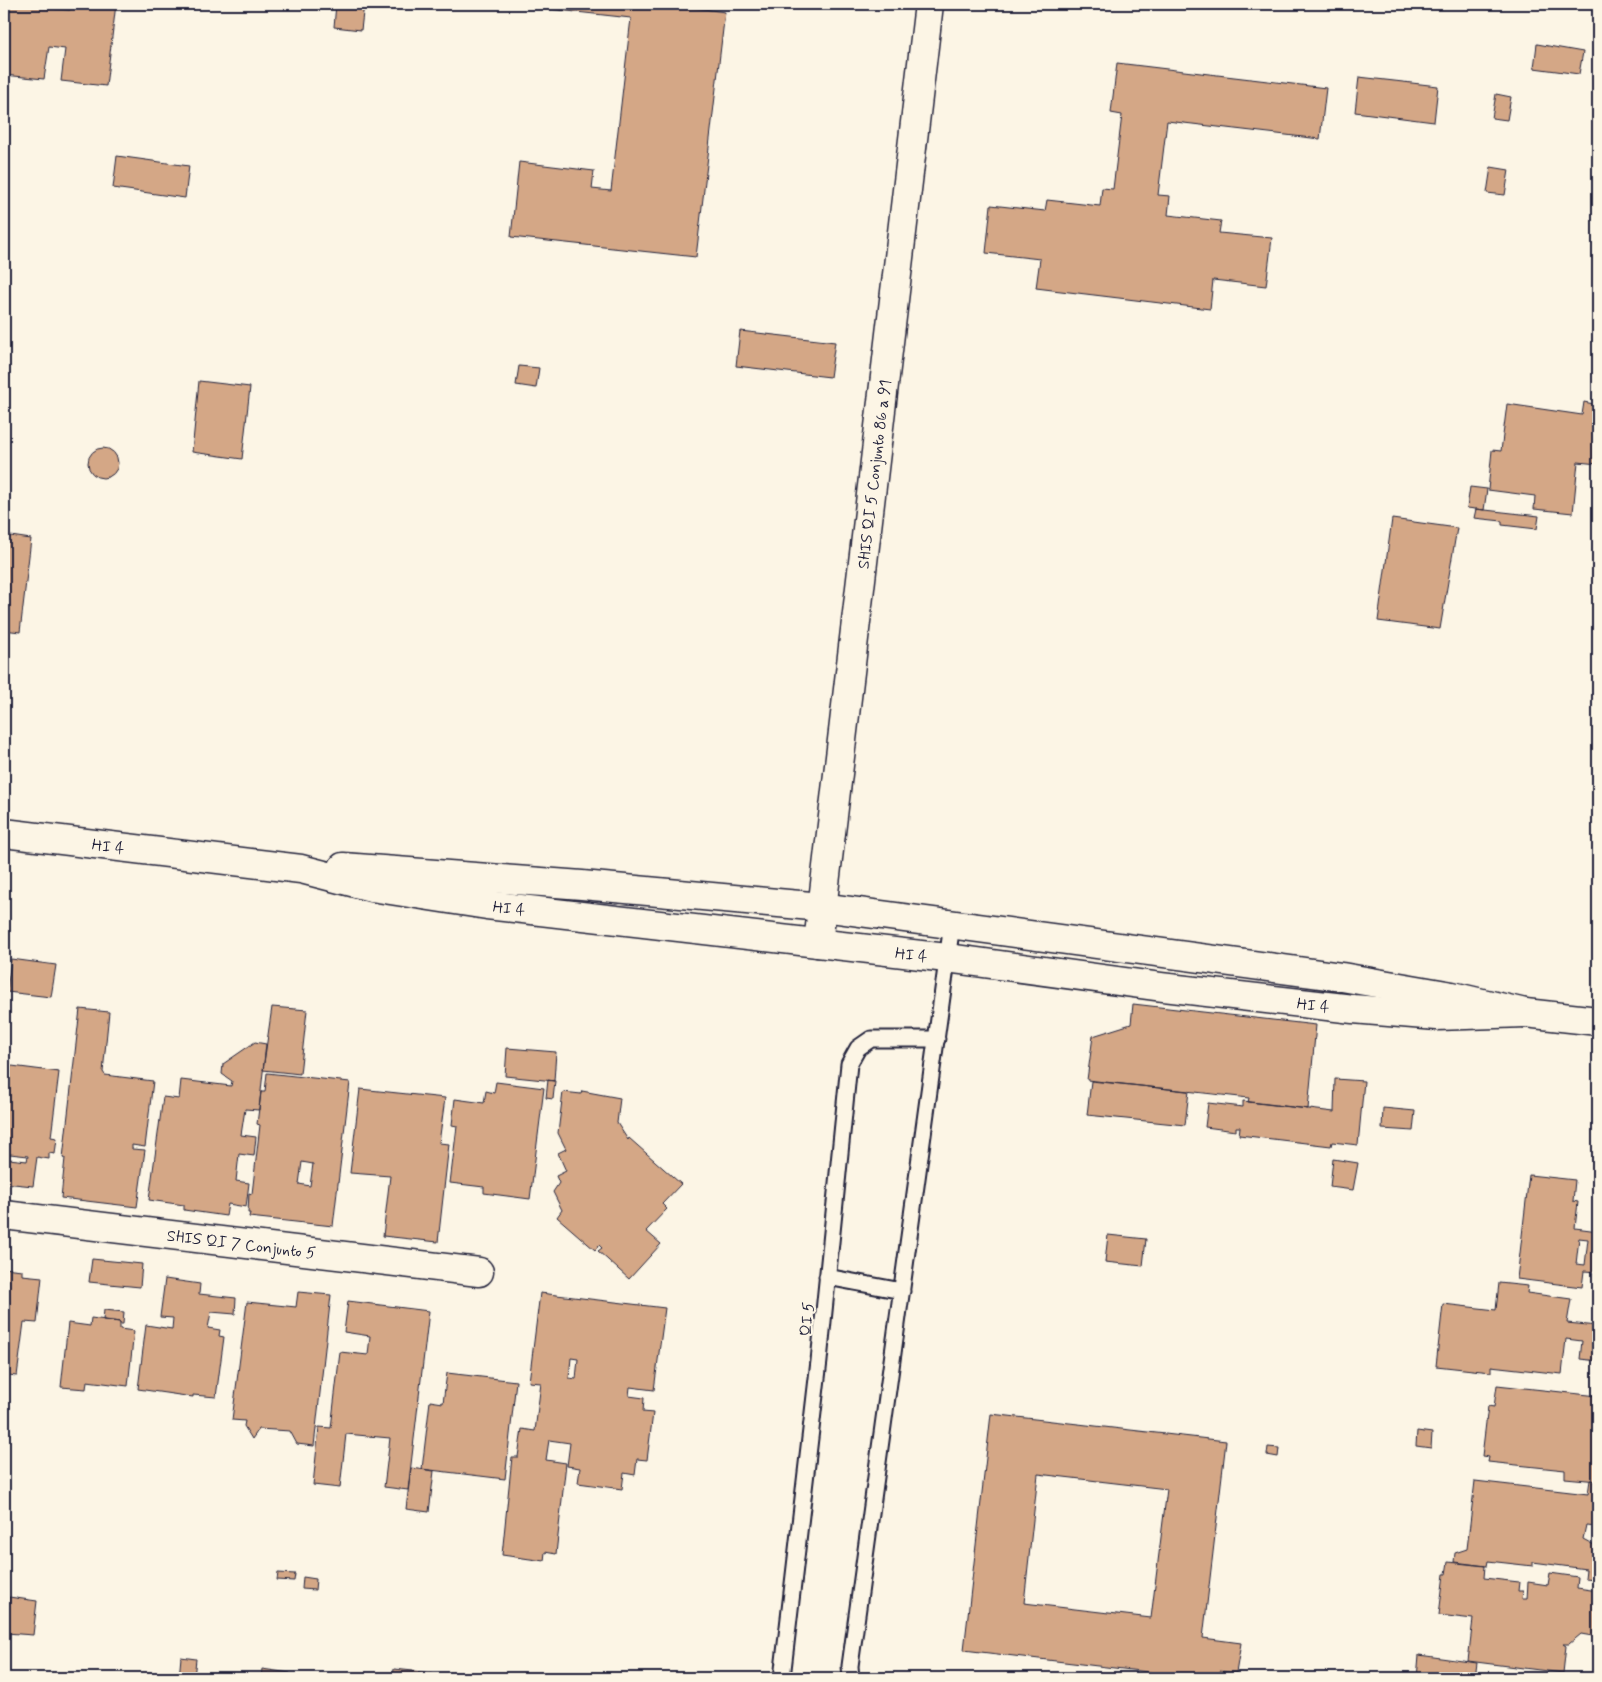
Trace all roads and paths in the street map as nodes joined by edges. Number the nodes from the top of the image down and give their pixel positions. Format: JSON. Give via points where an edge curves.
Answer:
{"nodes":[{"id":1,"x":929,"y":4,"type":"edge"},
{"id":2,"x":4,"y":833,"type":"edge"},
{"id":3,"x":301,"y":868,"type":"junction"},
{"id":4,"x":822,"y":908,"type":"junction"},
{"id":5,"x":952,"y":924,"type":"junction"},
{"id":6,"x":818,"y":943,"type":"junction"},
{"id":7,"x":947,"y":958,"type":"junction"},
{"id":8,"x":1525,"y":1013,"type":"junction"},
{"id":9,"x":1598,"y":1021,"type":"edge"},
{"id":10,"x":938,"y":1039,"type":"junction"},
{"id":11,"x":4,"y":1215,"type":"edge"},
{"id":12,"x":479,"y":1272,"type":"dead end"},
{"id":13,"x":827,"y":1277,"type":"junction"},
{"id":14,"x":902,"y":1291,"type":"junction"},
{"id":15,"x":782,"y":1678,"type":"edge"},
{"id":16,"x":851,"y":1678,"type":"edge"}],
"edges":[{"from":1,"to":4,"type":"street","name":"SHIS QI 5 Conjunto 86 a 91"},
{"from":2,"to":3,"type":"street","name":"HI 4"},
{"from":3,"to":4,"type":"street","name":"HI 4","via":[[348,866]]},
{"from":3,"to":6,"type":"street","name":"HI 4","via":[[371,887],[487,905]]},
{"from":4,"to":5,"type":"street","name":"HI 4"},
{"from":4,"to":6,"type":"street","name":"SHIS QI 5 Conjunto 86 a 91"},
{"from":5,"to":7,"type":"lane"},
{"from":5,"to":8,"type":"street","name":"HI 4","via":[[1342,978],[1452,996]]},
{"from":6,"to":7,"type":"street","name":"HI 4"},
{"from":7,"to":8,"type":"street","name":"HI 4","via":[[1353,1009],[1437,1016]]},
{"from":7,"to":10,"type":"lane"},
{"from":8,"to":9,"type":"street","name":"HI 4"},
{"from":10,"to":13,"type":"lane","name":"QI 5","via":[[871,1039],[858,1048],[849,1064]]},
{"from":10,"to":14,"type":"lane"},
{"from":11,"to":12,"type":"street","name":"SHIS QI 7 Conjunto 5"},
{"from":13,"to":14,"type":"lane"},
{"from":13,"to":15,"type":"lane","name":"QI 5"},
{"from":14,"to":16,"type":"lane","via":[[850,1666]]}]}
